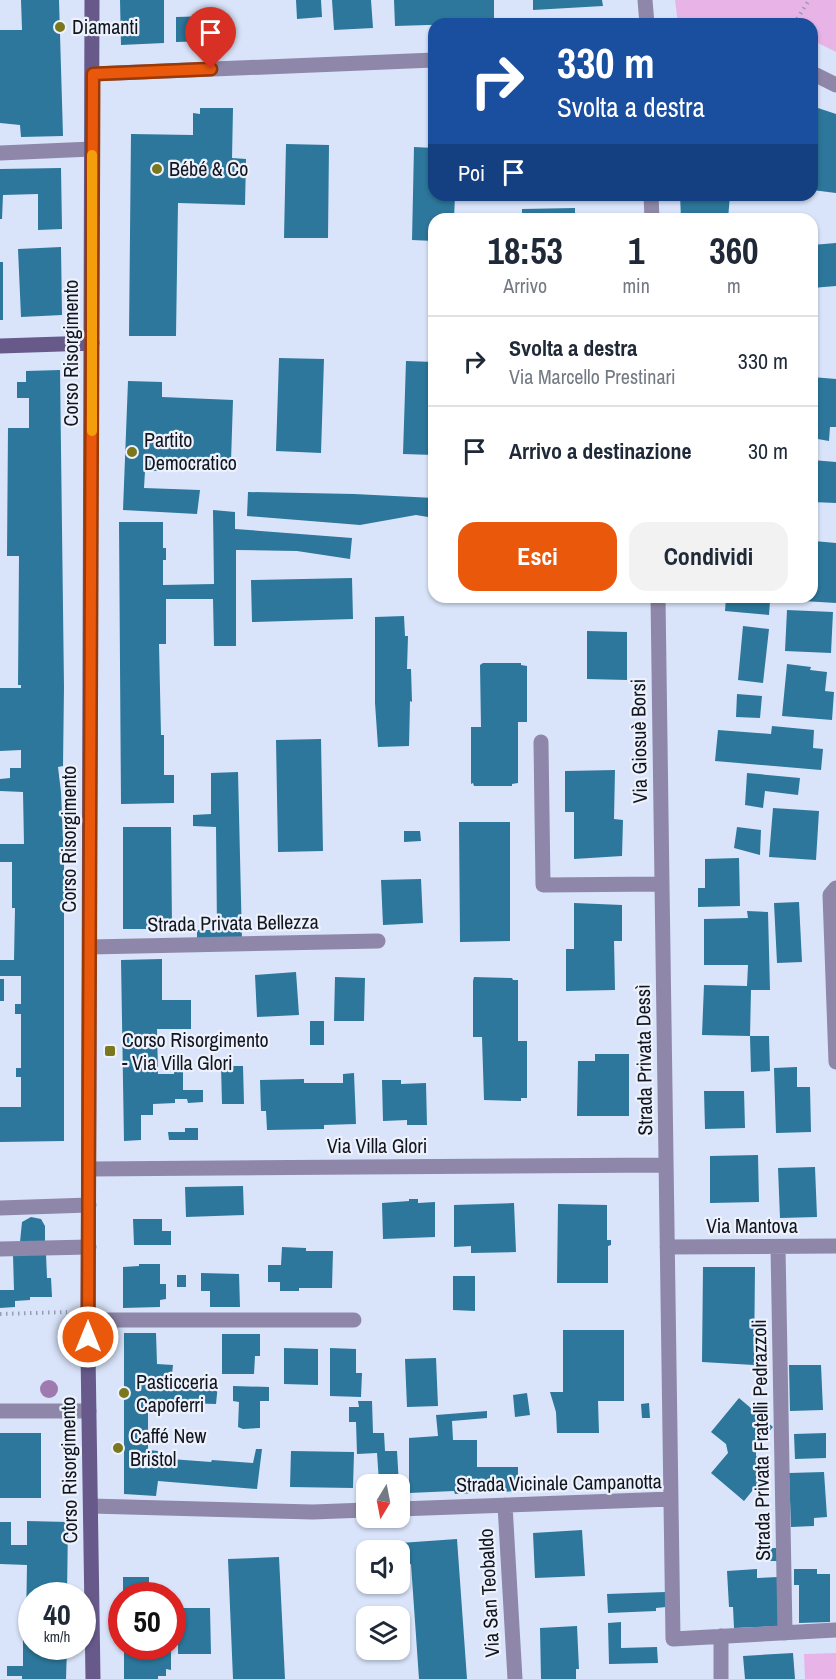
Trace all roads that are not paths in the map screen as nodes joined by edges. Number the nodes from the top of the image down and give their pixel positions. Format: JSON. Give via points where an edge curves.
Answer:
{"nodes":[{"id":1,"x":92,"y":0,"type":"edge"},
{"id":2,"x":645,"y":0,"type":"edge"},
{"id":3,"x":646,"y":18,"type":"edge"},
{"id":4,"x":428,"y":60,"type":"edge"},
{"id":5,"x":93,"y":74,"type":"junction"},
{"id":6,"x":818,"y":76,"type":"edge"},
{"id":7,"x":836,"y":85,"type":"edge"},
{"id":8,"x":92,"y":149,"type":"junction"},
{"id":9,"x":0,"y":153,"type":"edge"},
{"id":10,"x":92,"y":343,"type":"junction"},
{"id":11,"x":0,"y":346,"type":"edge"},
{"id":12,"x":658,"y":603,"type":"edge"},
{"id":13,"x":541,"y":742,"type":"dead end"},
{"id":14,"x":662,"y":884,"type":"junction"},
{"id":15,"x":836,"y":888,"type":"edge"},
{"id":16,"x":378,"y":941,"type":"dead end"},
{"id":17,"x":90,"y":947,"type":"junction"},
{"id":18,"x":836,"y":1062,"type":"edge"},
{"id":19,"x":666,"y":1165,"type":"junction"},
{"id":20,"x":89,"y":1169,"type":"junction"},
{"id":21,"x":89,"y":1205,"type":"junction"},
{"id":22,"x":0,"y":1208,"type":"edge"},
{"id":23,"x":836,"y":1246,"type":"edge"},
{"id":24,"x":89,"y":1247,"type":"junction"},
{"id":25,"x":667,"y":1247,"type":"junction"},
{"id":26,"x":778,"y":1247,"type":"junction"},
{"id":27,"x":0,"y":1249,"type":"edge"},
{"id":28,"x":88,"y":1320,"type":"junction"},
{"id":29,"x":354,"y":1320,"type":"dead end"},
{"id":30,"x":0,"y":1411,"type":"edge"},
{"id":31,"x":89,"y":1411,"type":"junction"},
{"id":32,"x":671,"y":1499,"type":"junction"},
{"id":33,"x":505,"y":1505,"type":"junction"},
{"id":34,"x":91,"y":1506,"type":"junction"},
{"id":35,"x":410,"y":1509,"type":"edge"},
{"id":36,"x":356,"y":1510,"type":"edge"},
{"id":37,"x":836,"y":1630,"type":"edge"},
{"id":38,"x":785,"y":1633,"type":"junction"},
{"id":39,"x":721,"y":1636,"type":"junction"},
{"id":40,"x":93,"y":1679,"type":"edge"},
{"id":41,"x":516,"y":1679,"type":"edge"},
{"id":42,"x":721,"y":1679,"type":"edge"}],
"edges":[{"from":1,"to":5,"type":"main road","name":"Corso Risorgimento"},
{"from":2,"to":3,"type":"street"},
{"from":4,"to":5,"type":"street"},
{"from":5,"to":8,"type":"main road","name":"Corso Risorgimento"},
{"from":6,"to":7,"type":"street"},
{"from":8,"to":9,"type":"street"},
{"from":8,"to":10,"type":"main road","name":"Corso Risorgimento"},
{"from":10,"to":11,"type":"main road"},
{"from":10,"to":17,"type":"main road","name":"Corso Risorgimento"},
{"from":12,"to":14,"type":"street","name":"Via Giosuè Borsi"},
{"from":13,"to":14,"type":"street","via":[[543,885]]},
{"from":14,"to":19,"type":"street","name":"Strada Privata Dessì"},
{"from":15,"to":18,"type":"street","via":[[830,895]]},
{"from":16,"to":17,"type":"street","name":"Strada Privata Bellezza"},
{"from":17,"to":20,"type":"main road","name":"Corso Risorgimento"},
{"from":19,"to":20,"type":"street","name":"Via Villa Glori"},
{"from":19,"to":25,"type":"street","name":"Strada Privata Dessì"},
{"from":20,"to":21,"type":"main road","name":"Corso Risorgimento"},
{"from":21,"to":22,"type":"street"},
{"from":21,"to":24,"type":"main road","name":"Corso Risorgimento"},
{"from":23,"to":26,"type":"street","name":"Via Mantova"},
{"from":24,"to":27,"type":"street"},
{"from":24,"to":28,"type":"main road","name":"Corso Risorgimento"},
{"from":25,"to":26,"type":"street","name":"Via Mantova"},
{"from":25,"to":32,"type":"street","name":"Strada Privata Dessì"},
{"from":26,"to":38,"type":"street","name":"Strada Privata Fratelli Pedrazzoli"},
{"from":28,"to":29,"type":"street"},
{"from":28,"to":31,"type":"main road","name":"Corso Risorgimento"},
{"from":30,"to":31,"type":"street"},
{"from":31,"to":34,"type":"main road","name":"Corso Risorgimento"},
{"from":32,"to":33,"type":"street","name":"Strada Vicinale Campanotta"},
{"from":32,"to":39,"type":"street","name":"Strada Vicinale Campanotta","via":[[673,1639]]},
{"from":33,"to":35,"type":"street","name":"Strada Vicinale Campanotta"},
{"from":33,"to":41,"type":"street","name":"Via San Teobaldo"},
{"from":34,"to":36,"type":"street"},
{"from":34,"to":40,"type":"main road","name":"Corso Risorgimento"},
{"from":37,"to":38,"type":"street","name":"Strada Vicinale Campanotta"},
{"from":38,"to":39,"type":"street","name":"Strada Vicinale Campanotta"},
{"from":39,"to":42,"type":"street"}]}
